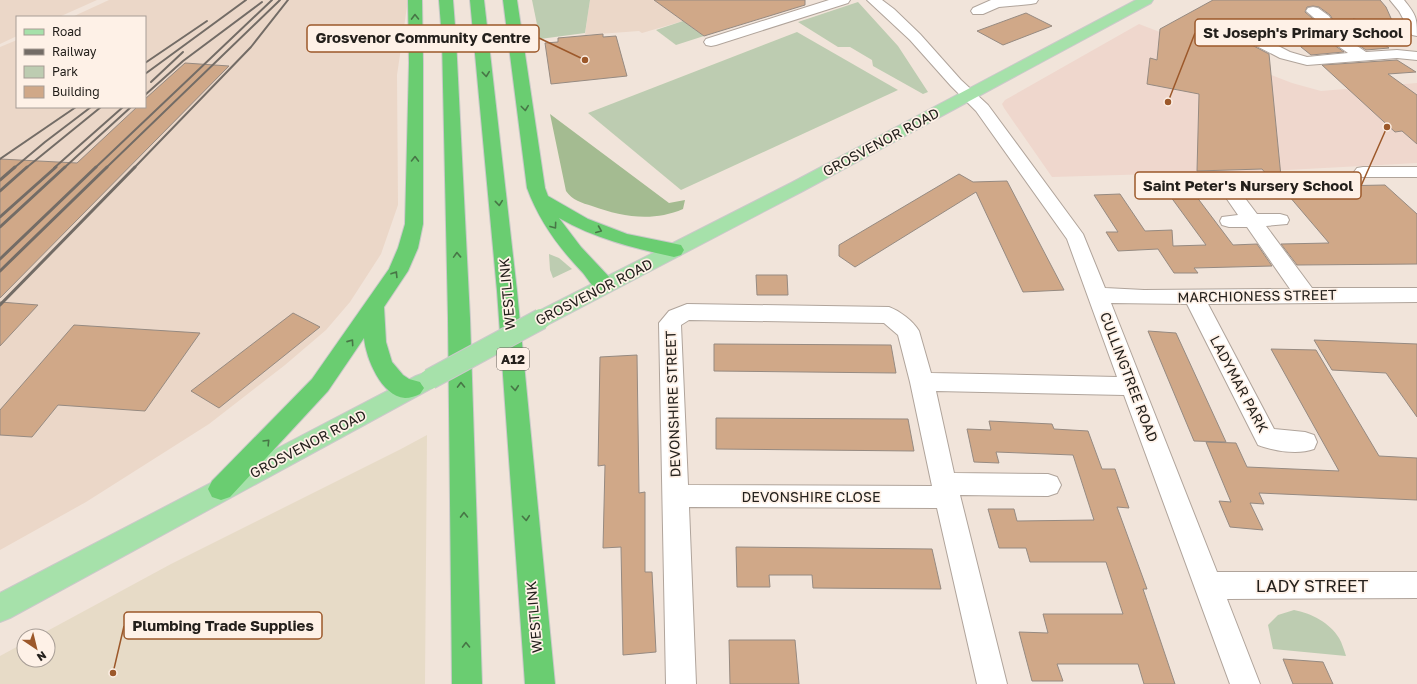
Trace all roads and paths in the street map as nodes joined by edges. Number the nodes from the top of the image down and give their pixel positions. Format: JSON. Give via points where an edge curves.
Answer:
{"nodes":[{"id":1,"x":415,"y":0,"type":"edge"},
{"id":2,"x":446,"y":0,"type":"edge"},
{"id":3,"x":477,"y":0,"type":"edge"},
{"id":4,"x":510,"y":0,"type":"edge"},
{"id":5,"x":843,"y":0,"type":"edge"},
{"id":6,"x":874,"y":0,"type":"edge"},
{"id":7,"x":1031,"y":0,"type":"edge"},
{"id":8,"x":1146,"y":0,"type":"edge"},
{"id":9,"x":1397,"y":0,"type":"edge"},
{"id":10,"x":978,"y":11,"type":"dead end"},
{"id":11,"x":1313,"y":11,"type":"dead end"},
{"id":12,"x":1416,"y":27,"type":"edge"},
{"id":13,"x":1252,"y":38,"type":"dead end"},
{"id":14,"x":711,"y":42,"type":"dead end"},
{"id":15,"x":1417,"y":56,"type":"edge"},
{"id":16,"x":1363,"y":57,"type":"junction"},
{"id":17,"x":968,"y":96,"type":"junction"},
{"id":18,"x":1363,"y":172,"type":"dead end"},
{"id":19,"x":1417,"y":172,"type":"edge"},
{"id":20,"x":1229,"y":189,"type":"dead end"},
{"id":21,"x":540,"y":200,"type":"junction"},
{"id":22,"x":1280,"y":220,"type":"dead end"},
{"id":23,"x":1229,"y":221,"type":"dead end"},
{"id":24,"x":1252,"y":221,"type":"junction"},
{"id":25,"x":674,"y":250,"type":"junction"},
{"id":26,"x":605,"y":285,"type":"junction"},
{"id":27,"x":1306,"y":295,"type":"junction"},
{"id":28,"x":1417,"y":295,"type":"edge"},
{"id":29,"x":1098,"y":296,"type":"junction"},
{"id":30,"x":1192,"y":296,"type":"junction"},
{"id":31,"x":374,"y":307,"type":"junction"},
{"id":32,"x":922,"y":382,"type":"junction"},
{"id":33,"x":421,"y":383,"type":"junction"},
{"id":34,"x":1133,"y":386,"type":"junction"},
{"id":35,"x":1305,"y":442,"type":"dead end"},
{"id":36,"x":1048,"y":485,"type":"dead end"},
{"id":37,"x":221,"y":490,"type":"junction"},
{"id":38,"x":946,"y":491,"type":"junction"},
{"id":39,"x":676,"y":496,"type":"junction"},
{"id":40,"x":1417,"y":585,"type":"edge"},
{"id":41,"x":1208,"y":586,"type":"junction"},
{"id":42,"x":0,"y":608,"type":"edge"},
{"id":43,"x":467,"y":684,"type":"edge"},
{"id":44,"x":540,"y":684,"type":"edge"},
{"id":45,"x":682,"y":684,"type":"edge"},
{"id":46,"x":992,"y":684,"type":"edge"},
{"id":47,"x":1245,"y":684,"type":"edge"}],
"edges":[{"from":31,"to":1,"type":"highway","one_way":true,"via":[[398,271],[408,248],[414,224]]},
{"from":43,"to":2,"type":"highway","one_way":true,"via":[[460,318]]},
{"from":3,"to":44,"type":"highway","name":"WESTLINK","number":"A12","one_way":true,"via":[[507,291]]},
{"from":4,"to":21,"type":"highway","one_way":true,"via":[[536,188]]},
{"from":5,"to":14,"type":"street"},
{"from":6,"to":17,"type":"street","name":"CULLINGTREE ROAD","via":[[915,37]]},
{"from":7,"to":10,"type":"street","via":[[996,3]]},
{"from":8,"to":17,"type":"main road","name":"GROSVENOR ROAD"},
{"from":9,"to":12,"type":"street"},
{"from":11,"to":16,"type":"street","via":[[1324,19],[1336,38]]},
{"from":13,"to":16,"type":"street","via":[[1285,55],[1307,61]]},
{"from":15,"to":16,"type":"street","via":[[1397,54]]},
{"from":17,"to":25,"type":"main road","name":"GROSVENOR ROAD"},
{"from":17,"to":29,"type":"street","name":"CULLINGTREE ROAD","via":[[984,111],[1076,238]]},
{"from":18,"to":19,"type":"street"},
{"from":20,"to":24,"type":"street"},
{"from":21,"to":25,"type":"highway","one_way":true,"via":[[581,222],[623,239]]},
{"from":21,"to":26,"type":"highway","one_way":true,"via":[[548,218],[561,236]]},
{"from":22,"to":24,"type":"street"},
{"from":23,"to":24,"type":"street"},
{"from":24,"to":27,"type":"street"},
{"from":25,"to":26,"type":"main road","name":"GROSVENOR ROAD"},
{"from":26,"to":33,"type":"main road","name":"GROSVENOR ROAD","bridge":true},
{"from":27,"to":28,"type":"street","name":"MARCHIONESS STREET"},
{"from":27,"to":30,"type":"street","name":"MARCHIONESS STREET"},
{"from":29,"to":30,"type":"street","name":"MARCHIONESS STREET"},
{"from":29,"to":34,"type":"street","name":"CULLINGTREE ROAD"},
{"from":30,"to":35,"type":"street","name":"LADYMAR PARK","via":[[1267,438]]},
{"from":31,"to":33,"type":"highway","via":[[375,348],[384,370],[405,389]]},
{"from":37,"to":31,"type":"highway","one_way":true,"via":[[312,395]]},
{"from":32,"to":34,"type":"street"},
{"from":32,"to":38,"type":"street"},
{"from":32,"to":39,"type":"street","name":"DEVONSHIRE STREET","via":[[908,331],[889,315],[687,312],[677,316],[670,323]]},
{"from":33,"to":37,"type":"main road","name":"GROSVENOR ROAD"},
{"from":34,"to":41,"type":"street","name":"CULLINGTREE ROAD"},
{"from":36,"to":38,"type":"street","name":"DEVONSHIRE CLOSE"},
{"from":37,"to":42,"type":"main road","name":"GROSVENOR ROAD"},
{"from":38,"to":39,"type":"street","name":"DEVONSHIRE CLOSE"},
{"from":38,"to":46,"type":"street"},
{"from":39,"to":45,"type":"street","name":"DEVONSHIRE STREET"},
{"from":40,"to":41,"type":"street","name":"LADY STREET"},
{"from":41,"to":47,"type":"street","name":"CULLINGTREE ROAD"}]}
